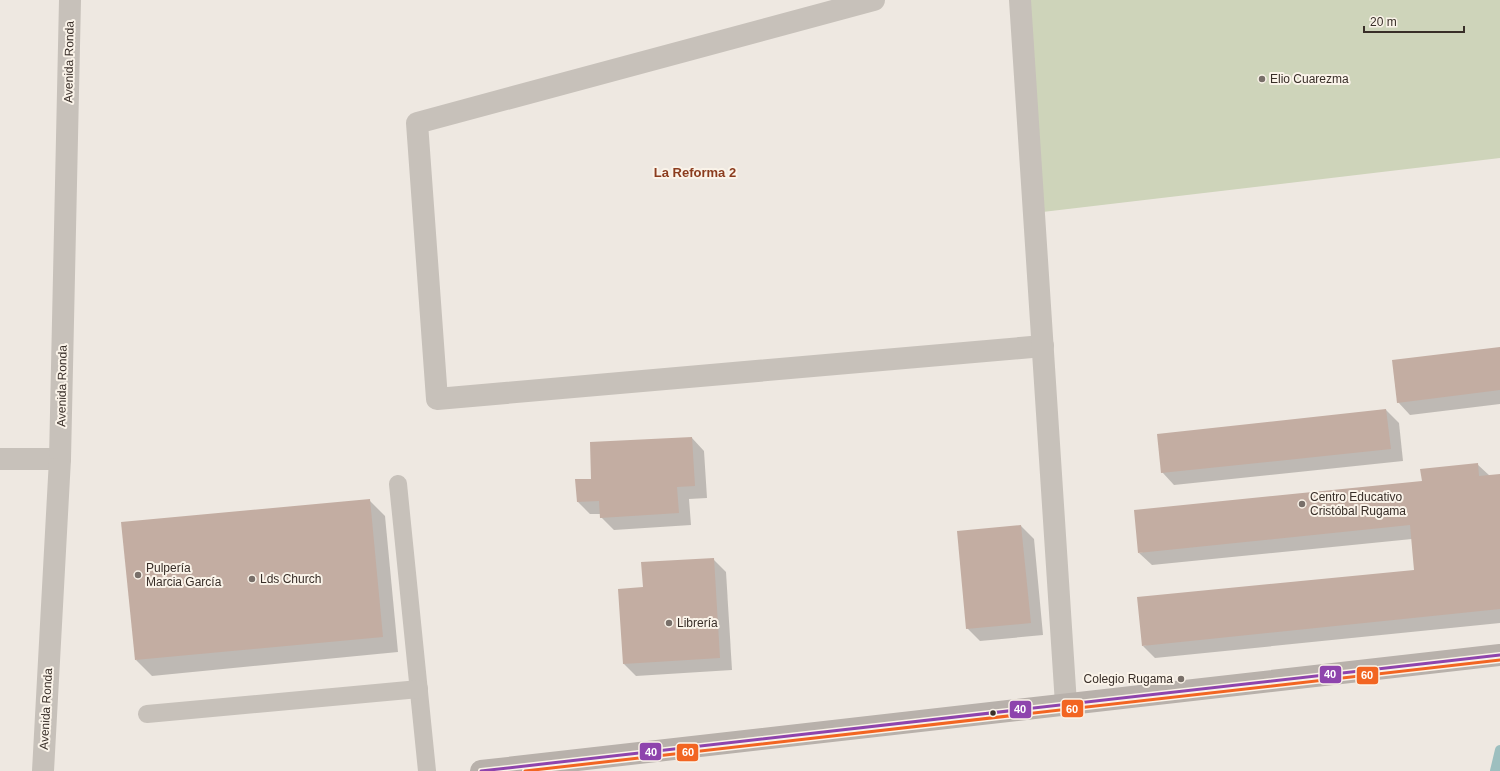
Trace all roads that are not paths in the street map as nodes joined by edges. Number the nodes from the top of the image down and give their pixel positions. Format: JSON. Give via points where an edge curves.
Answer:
{"nodes":[{"id":1,"x":70,"y":0,"type":"edge"},
{"id":2,"x":874,"y":0,"type":"edge"},
{"id":3,"x":1020,"y":0,"type":"edge"},
{"id":4,"x":1043,"y":346,"type":"junction"},
{"id":5,"x":0,"y":459,"type":"edge"},
{"id":6,"x":60,"y":459,"type":"junction"},
{"id":7,"x":398,"y":484,"type":"dead end"},
{"id":8,"x":1500,"y":655,"type":"edge"},
{"id":9,"x":419,"y":689,"type":"junction"},
{"id":10,"x":1066,"y":704,"type":"junction"},
{"id":11,"x":148,"y":714,"type":"dead end"},
{"id":12,"x":42,"y":771,"type":"edge"},
{"id":13,"x":427,"y":771,"type":"edge"},
{"id":14,"x":481,"y":771,"type":"edge"}],
"edges":[{"from":1,"to":6,"type":"street","name":"Avenida Ronda"},
{"from":2,"to":4,"type":"street","via":[[417,123],[437,399]]},
{"from":3,"to":4,"type":"street"},
{"from":4,"to":10,"type":"street"},
{"from":5,"to":6,"type":"street"},
{"from":6,"to":12,"type":"street","name":"Avenida Ronda"},
{"from":7,"to":9,"type":"lane"},
{"from":8,"to":10,"type":"street"},
{"from":9,"to":11,"type":"lane"},
{"from":9,"to":13,"type":"lane"},
{"from":10,"to":14,"type":"street"}]}
